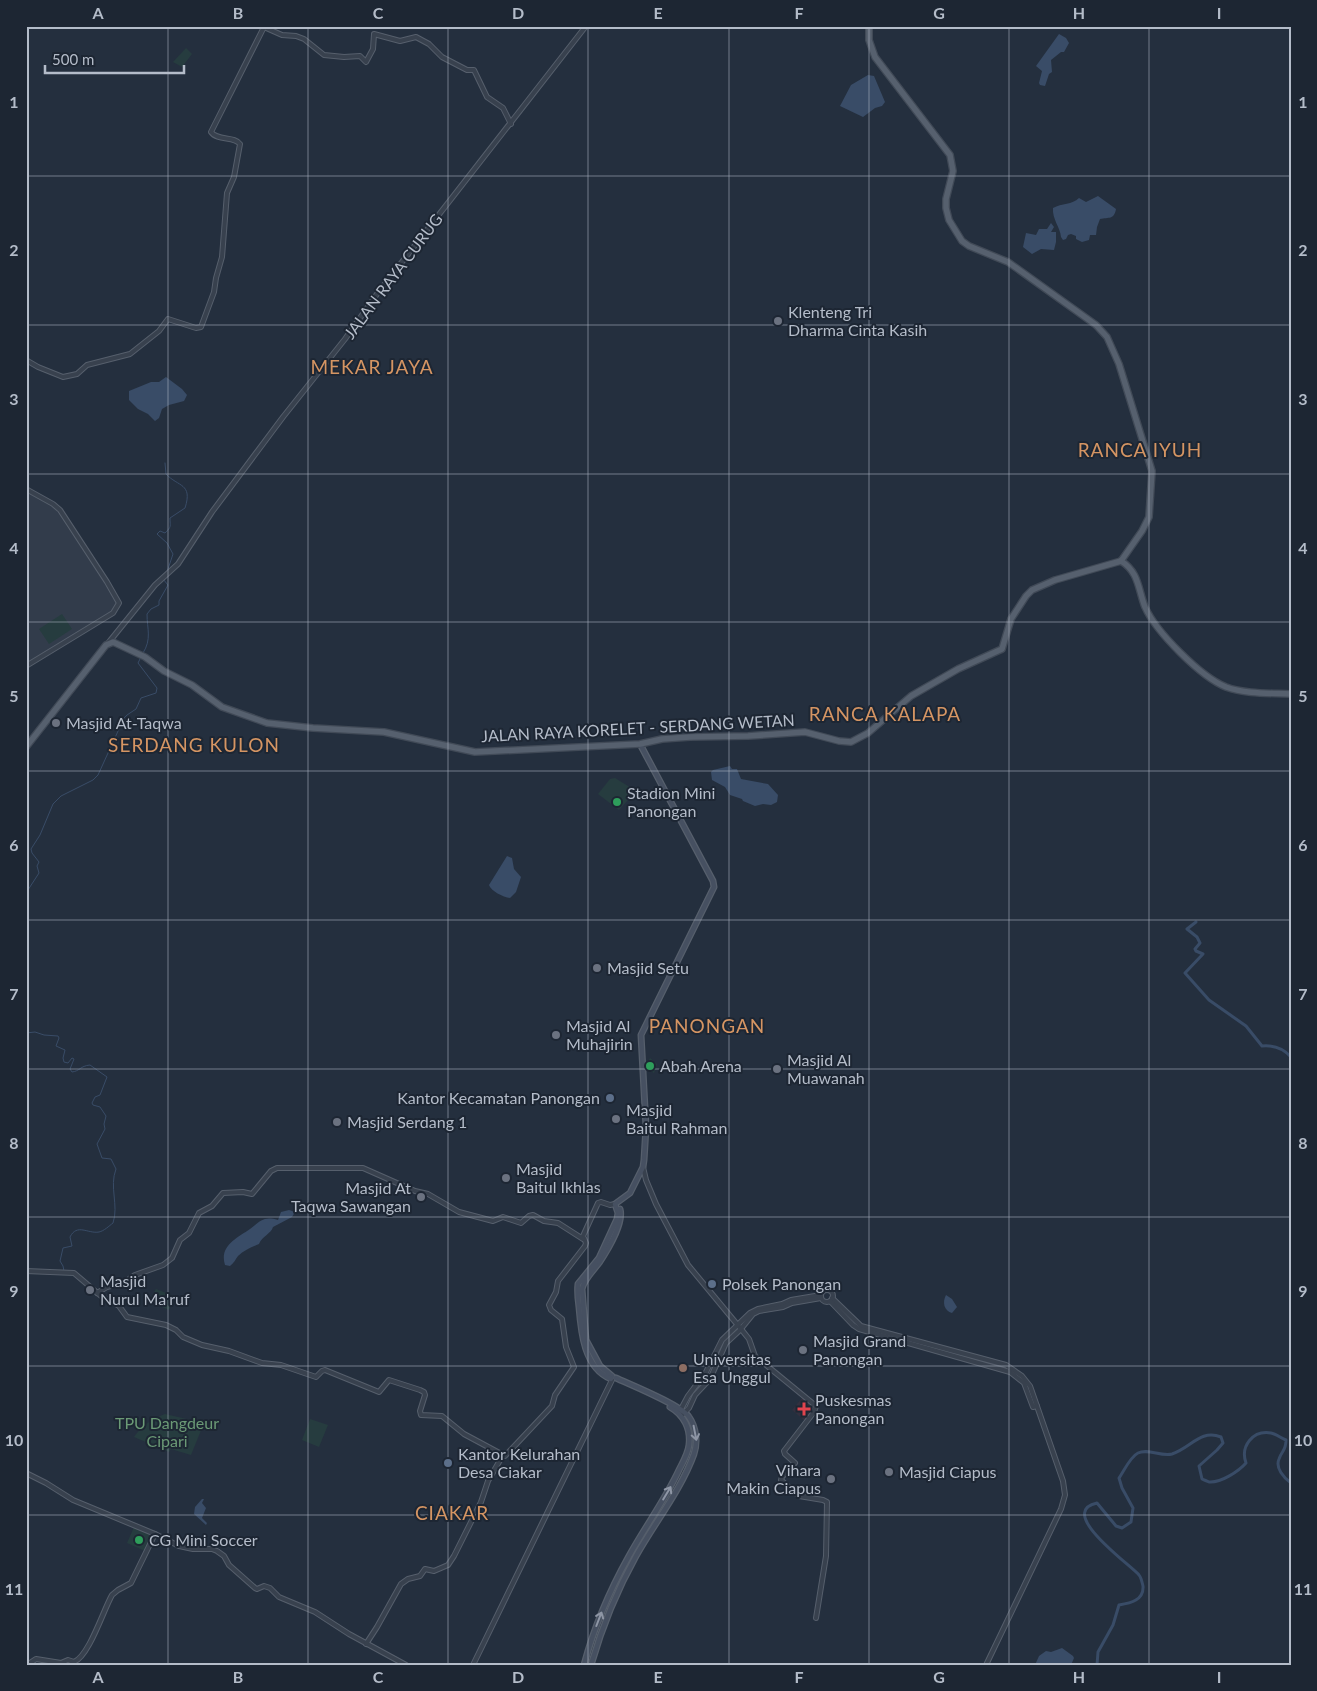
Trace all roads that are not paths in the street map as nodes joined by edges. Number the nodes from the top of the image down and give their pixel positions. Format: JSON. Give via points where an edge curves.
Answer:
{"nodes":[{"id":1,"x":586,"y":26,"type":"edge"},
{"id":2,"x":869,"y":26,"type":"edge"},
{"id":3,"x":511,"y":124,"type":"junction"},
{"id":4,"x":27,"y":360,"type":"edge"},
{"id":5,"x":26,"y":366,"type":"edge"},
{"id":6,"x":26,"y":489,"type":"edge"},
{"id":7,"x":1121,"y":561,"type":"junction"},
{"id":8,"x":109,"y":643,"type":"junction"},
{"id":9,"x":26,"y":666,"type":"edge"},
{"id":10,"x":1291,"y":694,"type":"edge"},
{"id":11,"x":640,"y":744,"type":"junction"},
{"id":12,"x":26,"y":747,"type":"edge"},
{"id":13,"x":643,"y":1170,"type":"junction"},
{"id":14,"x":617,"y":1203,"type":"junction"},
{"id":15,"x":583,"y":1239,"type":"junction"},
{"id":16,"x":26,"y":1271,"type":"edge"},
{"id":17,"x":97,"y":1292,"type":"junction"},
{"id":18,"x":821,"y":1297,"type":"junction"},
{"id":19,"x":831,"y":1300,"type":"junction"},
{"id":20,"x":740,"y":1327,"type":"junction"},
{"id":21,"x":706,"y":1372,"type":"junction"},
{"id":22,"x":711,"y":1376,"type":"junction"},
{"id":23,"x":613,"y":1378,"type":"junction"},
{"id":24,"x":685,"y":1402,"type":"junction"},
{"id":25,"x":670,"y":1404,"type":"junction"},
{"id":26,"x":689,"y":1408,"type":"junction"},
{"id":27,"x":684,"y":1415,"type":"junction"},
{"id":28,"x":504,"y":1456,"type":"junction"},
{"id":29,"x":26,"y":1473,"type":"edge"},
{"id":30,"x":660,"y":1510,"type":"junction"},
{"id":31,"x":155,"y":1534,"type":"junction"},
{"id":32,"x":816,"y":1618,"type":"dead end"},
{"id":33,"x":366,"y":1644,"type":"junction"},
{"id":34,"x":27,"y":1665,"type":"edge"},
{"id":35,"x":402,"y":1665,"type":"edge"},
{"id":36,"x":406,"y":1665,"type":"edge"},
{"id":37,"x":473,"y":1665,"type":"edge"},
{"id":38,"x":584,"y":1665,"type":"edge"},
{"id":39,"x":591,"y":1665,"type":"edge"},
{"id":40,"x":986,"y":1665,"type":"edge"}],
"edges":[{"from":1,"to":3,"type":"street","name":"JALAN RAYA CURUG"},
{"from":2,"to":7,"type":"main road","via":[[869,40],[875,57],[950,155],[952,171],[946,208],[960,238],[969,246],[1008,262],[1096,325],[1114,350],[1152,471],[1149,516]]},
{"from":3,"to":4,"type":"street","via":[[503,108],[487,97],[474,70],[467,70],[443,58],[430,44],[416,37],[400,41],[374,34],[373,49],[365,62],[360,56],[324,55],[304,39],[264,27],[211,132],[240,143],[227,196],[222,257],[214,292],[200,328],[168,319],[159,331],[130,354],[90,364],[76,374],[63,377],[38,368]]},
{"from":3,"to":8,"type":"street","name":"JALAN RAYA CURUG","via":[[283,417],[215,507],[180,561],[155,585]]},
{"from":4,"to":5,"type":"street"},
{"from":6,"to":9,"type":"street","via":[[58,508],[119,604],[113,613]]},
{"from":7,"to":10,"type":"main road","via":[[1133,571],[1146,609],[1154,621],[1192,664],[1227,687]]},
{"from":7,"to":11,"type":"main road","name":"JALAN RAYA KORELET - SERDANG WETAN","via":[[1032,590],[1011,619],[1002,649],[911,696],[868,733],[851,742],[805,732],[690,737]]},
{"from":8,"to":11,"type":"main road","name":"JALAN RAYA KORELET - SERDANG WETAN","via":[[142,655],[222,707],[267,723],[384,732],[475,752]]},
{"from":8,"to":12,"type":"main road"},
{"from":11,"to":13,"type":"main road","via":[[714,887],[641,1034],[646,1130]]},
{"from":13,"to":14,"type":"main road","via":[[630,1193]]},
{"from":13,"to":20,"type":"street","via":[[656,1204],[688,1265]]},
{"from":14,"to":15,"type":"street","via":[[598,1203]]},
{"from":14,"to":23,"type":"main road","via":[[618,1219],[599,1258],[578,1288],[584,1345],[600,1372]]},
{"from":15,"to":17,"type":"street","via":[[558,1223],[533,1215],[519,1223],[505,1217],[493,1221],[461,1212],[428,1194],[362,1168],[283,1167],[271,1171],[252,1194],[223,1193],[211,1207],[199,1213],[164,1266],[135,1274],[125,1282]]},
{"from":15,"to":28,"type":"street","via":[[585,1246],[558,1281],[549,1305],[563,1321],[566,1347],[574,1367],[555,1395],[552,1406]]},
{"from":16,"to":17,"type":"street","via":[[74,1273]]},
{"from":17,"to":28,"type":"street","via":[[118,1306],[128,1318],[166,1325],[183,1337],[262,1363],[281,1365],[316,1377],[325,1370],[378,1392],[389,1380],[420,1390],[425,1395],[421,1415],[442,1416],[462,1433]]},
{"from":18,"to":19,"type":"street","via":[[824,1302]]},
{"from":18,"to":19,"type":"street","via":[[823,1291],[828,1290],[832,1293]]},
{"from":18,"to":20,"type":"street","via":[[756,1312]]},
{"from":19,"to":40,"type":"street","via":[[859,1329],[1010,1372],[1024,1383],[1033,1407],[1037,1406],[1063,1481],[1064,1500]]},
{"from":20,"to":21,"type":"street","via":[[722,1340]]},
{"from":20,"to":22,"type":"street","via":[[726,1343]]},
{"from":20,"to":32,"type":"street","via":[[755,1356],[816,1406],[784,1451],[795,1464],[781,1480],[799,1496],[827,1502],[826,1556]]},
{"from":21,"to":22,"type":"street"},
{"from":21,"to":24,"type":"street"},
{"from":22,"to":26,"type":"street"},
{"from":23,"to":25,"type":"main road"},
{"from":23,"to":27,"type":"main road"},
{"from":23,"to":37,"type":"street"},
{"from":24,"to":25,"type":"street"},
{"from":24,"to":27,"type":"street"},
{"from":25,"to":27,"type":"main road"},
{"from":26,"to":27,"type":"street"},
{"from":26,"to":27,"type":"street"},
{"from":27,"to":30,"type":"main road","via":[[688,1450]]},
{"from":28,"to":33,"type":"street","via":[[488,1481],[481,1502],[449,1564],[434,1571],[425,1569],[420,1576],[401,1584]]},
{"from":29,"to":31,"type":"street","via":[[73,1500]]},
{"from":38,"to":30,"type":"main road","one_way":true,"via":[[592,1637],[629,1555]]},
{"from":30,"to":39,"type":"main road","via":[[618,1592]]},
{"from":31,"to":33,"type":"street","via":[[179,1546],[196,1550],[214,1549],[255,1588],[270,1588],[279,1597],[315,1612]]},
{"from":31,"to":34,"type":"street","via":[[132,1583],[112,1595],[86,1650],[77,1661],[61,1663],[36,1659]]},
{"from":33,"to":35,"type":"street"},
{"from":33,"to":36,"type":"street"}]}
